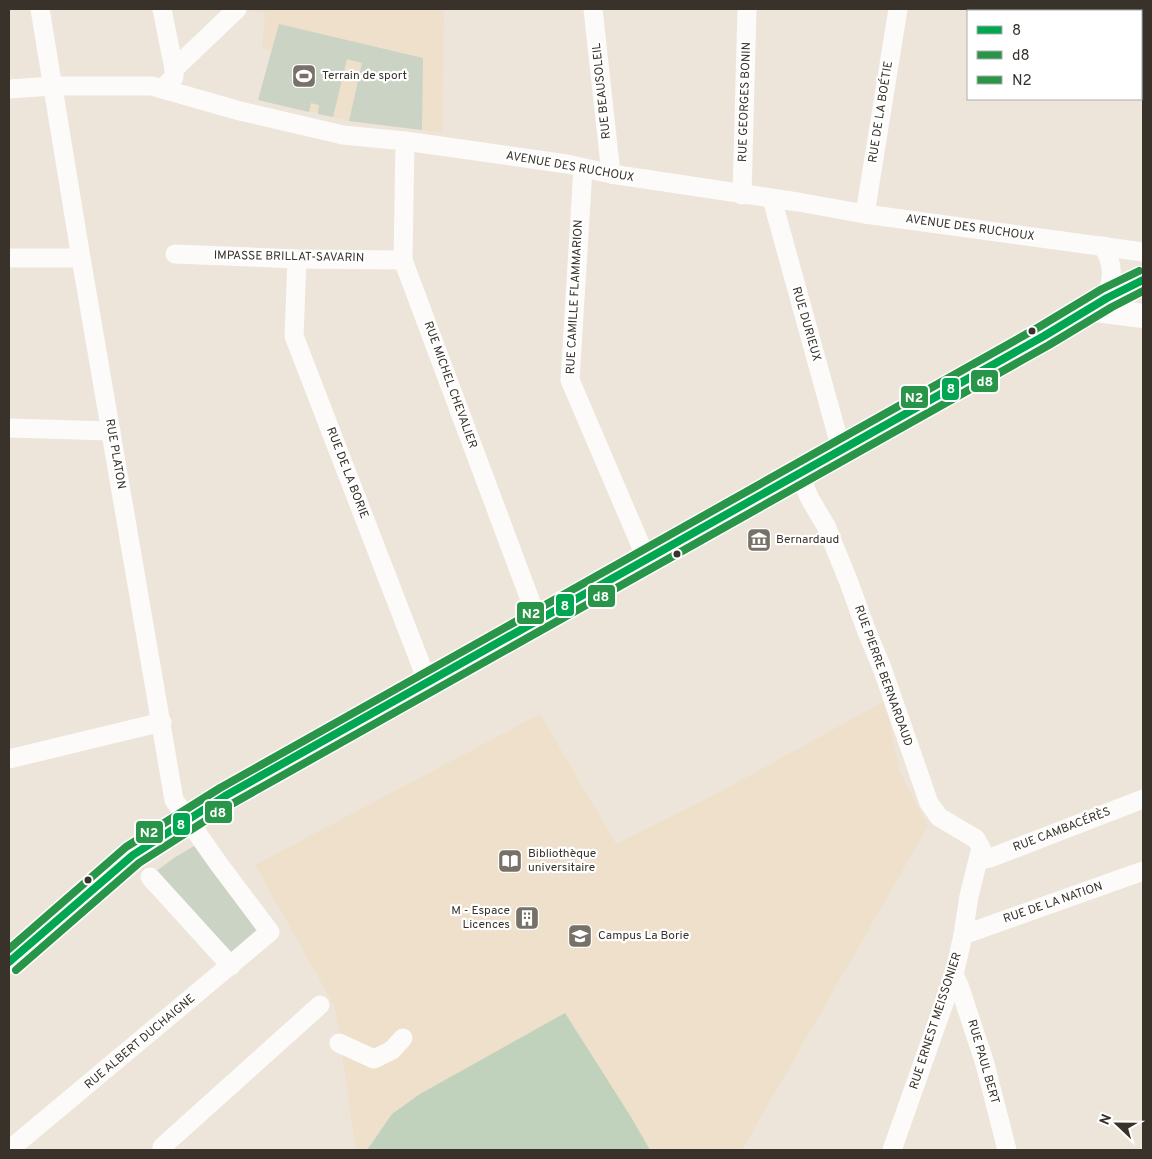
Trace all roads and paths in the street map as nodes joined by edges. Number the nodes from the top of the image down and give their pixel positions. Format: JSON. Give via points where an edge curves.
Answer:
{"nodes":[{"id":1,"x":40,"y":9,"type":"edge"},
{"id":2,"x":162,"y":9,"type":"edge"},
{"id":3,"x":237,"y":9,"type":"edge"},
{"id":4,"x":593,"y":9,"type":"edge"},
{"id":5,"x":747,"y":9,"type":"edge"},
{"id":6,"x":898,"y":9,"type":"edge"},
{"id":7,"x":174,"y":69,"type":"junction"},
{"id":8,"x":52,"y":86,"type":"junction"},
{"id":9,"x":163,"y":88,"type":"junction"},
{"id":10,"x":9,"y":89,"type":"edge"},
{"id":11,"x":405,"y":142,"type":"junction"},
{"id":12,"x":583,"y":168,"type":"junction"},
{"id":13,"x":611,"y":174,"type":"junction"},
{"id":14,"x":742,"y":195,"type":"junction"},
{"id":15,"x":772,"y":199,"type":"junction"},
{"id":16,"x":865,"y":214,"type":"junction"},
{"id":17,"x":1104,"y":246,"type":"junction"},
{"id":18,"x":1143,"y":252,"type":"edge"},
{"id":19,"x":175,"y":254,"type":"dead end"},
{"id":20,"x":9,"y":258,"type":"edge"},
{"id":21,"x":81,"y":258,"type":"junction"},
{"id":22,"x":298,"y":258,"type":"junction"},
{"id":23,"x":403,"y":260,"type":"junction"},
{"id":24,"x":1143,"y":280,"type":"edge"},
{"id":25,"x":1098,"y":304,"type":"junction"},
{"id":26,"x":1143,"y":316,"type":"edge"},
{"id":27,"x":9,"y":428,"type":"edge"},
{"id":28,"x":111,"y":430,"type":"junction"},
{"id":29,"x":841,"y":448,"type":"junction"},
{"id":30,"x":800,"y":474,"type":"junction"},
{"id":31,"x":647,"y":560,"type":"junction"},
{"id":32,"x":538,"y":621,"type":"junction"},
{"id":33,"x":428,"y":683,"type":"junction"},
{"id":34,"x":162,"y":722,"type":"junction"},
{"id":35,"x":9,"y":758,"type":"edge"},
{"id":36,"x":1143,"y":799,"type":"edge"},
{"id":37,"x":187,"y":819,"type":"junction"},
{"id":38,"x":979,"y":860,"type":"junction"},
{"id":39,"x":1143,"y":871,"type":"edge"},
{"id":40,"x":150,"y":877,"type":"dead end"},
{"id":41,"x":270,"y":932,"type":"joint"},
{"id":42,"x":963,"y":935,"type":"junction"},
{"id":43,"x":9,"y":962,"type":"edge"},
{"id":44,"x":231,"y":966,"type":"junction"},
{"id":45,"x":954,"y":975,"type":"junction"},
{"id":46,"x":320,"y":1005,"type":"dead end"},
{"id":47,"x":403,"y":1038,"type":"dead end"},
{"id":48,"x":339,"y":1043,"type":"dead end"},
{"id":49,"x":162,"y":1147,"type":"dead end"},
{"id":50,"x":9,"y":1150,"type":"edge"},
{"id":51,"x":892,"y":1150,"type":"edge"},
{"id":52,"x":1007,"y":1150,"type":"edge"}],
"edges":[{"from":1,"to":8,"type":"street","name":"RUE PLATON"},
{"from":2,"to":7,"type":"street"},
{"from":3,"to":7,"type":"street"},
{"from":4,"to":13,"type":"street","name":"RUE BEAUSOLEIL"},
{"from":5,"to":14,"type":"street","name":"RUE GEORGES BONIN"},
{"from":6,"to":16,"type":"street","name":"RUE DE LA BOÉTIE"},
{"from":7,"to":9,"type":"street","via":[[174,77]]},
{"from":8,"to":9,"type":"street","name":"AVENUE DES RUCHOUX"},
{"from":8,"to":10,"type":"street","name":"AVENUE DES RUCHOUX"},
{"from":8,"to":21,"type":"street","name":"RUE PLATON"},
{"from":9,"to":11,"type":"street","name":"AVENUE DES RUCHOUX","via":[[343,136]]},
{"from":11,"to":12,"type":"street","name":"AVENUE DES RUCHOUX"},
{"from":11,"to":23,"type":"street","name":"RUE MICHEL CHEVALIER"},
{"from":12,"to":13,"type":"street","name":"AVENUE DES RUCHOUX"},
{"from":12,"to":31,"type":"street","name":"RUE CAMILLE FLAMMARION","via":[[570,380]]},
{"from":13,"to":14,"type":"street","name":"AVENUE DES RUCHOUX"},
{"from":14,"to":15,"type":"street","name":"AVENUE DES RUCHOUX"},
{"from":15,"to":16,"type":"street","name":"AVENUE DES RUCHOUX"},
{"from":15,"to":29,"type":"street","name":"RUE DURIEUX"},
{"from":16,"to":17,"type":"street","name":"AVENUE DES RUCHOUX"},
{"from":17,"to":18,"type":"street","name":"AVENUE DES RUCHOUX"},
{"from":17,"to":25,"type":"street","via":[[1110,259],[1112,278]]},
{"from":19,"to":22,"type":"street","name":"IMPASSE BRILLAT-SAVARIN"},
{"from":20,"to":21,"type":"street"},
{"from":21,"to":28,"type":"street","name":"RUE PLATON"},
{"from":22,"to":23,"type":"street","name":"IMPASSE BRILLAT-SAVARIN"},
{"from":22,"to":33,"type":"street","name":"RUE DE LA BORIE","via":[[294,336]]},
{"from":23,"to":32,"type":"street","name":"RUE MICHEL CHEVALIER"},
{"from":24,"to":25,"type":"street"},
{"from":25,"to":26,"type":"street"},
{"from":25,"to":29,"type":"street"},
{"from":27,"to":28,"type":"street"},
{"from":28,"to":34,"type":"street","name":"RUE PLATON"},
{"from":29,"to":30,"type":"street"},
{"from":30,"to":31,"type":"street"},
{"from":30,"to":38,"type":"street","name":"RUE PIERRE BERNARDAUD","via":[[848,580],[929,803],[939,817],[976,839],[982,848]]},
{"from":31,"to":32,"type":"street"},
{"from":32,"to":33,"type":"street"},
{"from":33,"to":37,"type":"street"},
{"from":34,"to":35,"type":"street"},
{"from":34,"to":37,"type":"street","name":"RUE PLATON","via":[[174,800]]},
{"from":36,"to":38,"type":"street","name":"RUE CAMBACÉRÈS"},
{"from":37,"to":41,"type":"street","name":"RUE PLATON"},
{"from":37,"to":43,"type":"street","via":[[133,855]]},
{"from":38,"to":42,"type":"street","name":"RUE ERNEST MEISSONIER"},
{"from":39,"to":42,"type":"street","name":"RUE DE LA NATION"},
{"from":40,"to":44,"type":"street"},
{"from":41,"to":44,"type":"street","name":"RUE ALBERT DUCHAIGNE"},
{"from":42,"to":45,"type":"street","name":"RUE ERNEST MEISSONIER"},
{"from":44,"to":50,"type":"street","name":"RUE ALBERT DUCHAIGNE"},
{"from":45,"to":51,"type":"street","name":"RUE ERNEST MEISSONIER"},
{"from":45,"to":52,"type":"street","name":"RUE PAUL BERT","via":[[985,1064]]},
{"from":46,"to":49,"type":"street"},
{"from":47,"to":48,"type":"street","via":[[392,1050],[374,1058]]}]}
